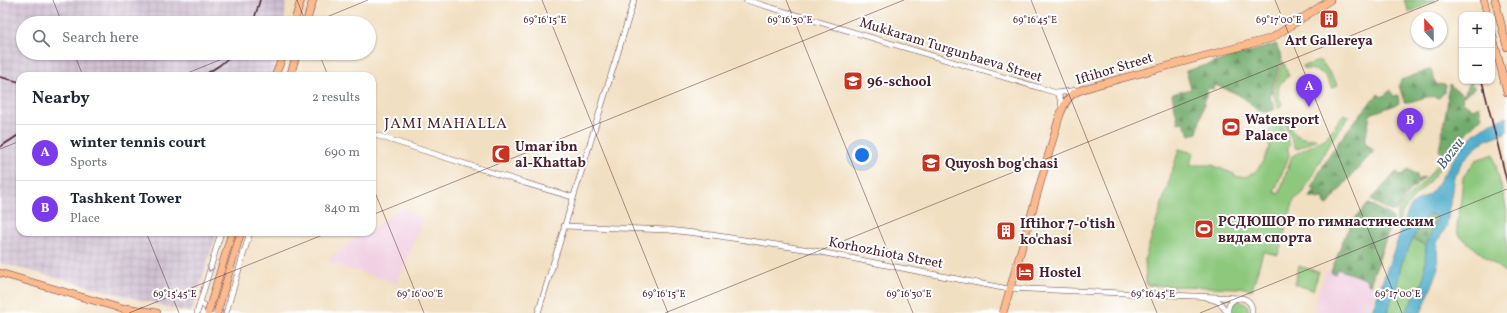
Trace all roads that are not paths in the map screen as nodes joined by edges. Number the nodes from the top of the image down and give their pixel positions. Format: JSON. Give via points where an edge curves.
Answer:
{"nodes":[{"id":1,"x":302,"y":0,"type":"edge"},
{"id":2,"x":313,"y":0,"type":"edge"},
{"id":3,"x":634,"y":0,"type":"edge"},
{"id":4,"x":746,"y":0,"type":"edge"},
{"id":5,"x":1330,"y":0,"type":"edge"},
{"id":6,"x":1484,"y":0,"type":"edge"},
{"id":7,"x":1495,"y":0,"type":"edge"},
{"id":8,"x":1486,"y":12,"type":"edge"},
{"id":9,"x":296,"y":16,"type":"edge"},
{"id":10,"x":308,"y":16,"type":"edge"},
{"id":11,"x":1495,"y":45,"type":"edge"},
{"id":12,"x":1507,"y":47,"type":"edge"},
{"id":13,"x":282,"y":60,"type":"edge"},
{"id":14,"x":283,"y":60,"type":"edge"},
{"id":15,"x":295,"y":60,"type":"edge"},
{"id":16,"x":277,"y":72,"type":"edge"},
{"id":17,"x":279,"y":72,"type":"edge"},
{"id":18,"x":291,"y":72,"type":"edge"},
{"id":19,"x":1081,"y":90,"type":"junction"},
{"id":20,"x":1507,"y":92,"type":"edge"},
{"id":21,"x":1057,"y":93,"type":"junction"},
{"id":22,"x":1062,"y":109,"type":"junction"},
{"id":23,"x":376,"y":135,"type":"edge"},
{"id":24,"x":573,"y":197,"type":"junction"},
{"id":25,"x":564,"y":226,"type":"junction"},
{"id":26,"x":220,"y":236,"type":"edge"},
{"id":27,"x":231,"y":236,"type":"edge"},
{"id":28,"x":240,"y":236,"type":"edge"},
{"id":29,"x":249,"y":236,"type":"edge"},
{"id":30,"x":0,"y":273,"type":"edge"},
{"id":31,"x":1010,"y":288,"type":"junction"},
{"id":32,"x":1204,"y":296,"type":"junction"},
{"id":33,"x":1240,"y":298,"type":"junction"},
{"id":34,"x":200,"y":302,"type":"junction"},
{"id":35,"x":116,"y":307,"type":"junction"},
{"id":36,"x":226,"y":312,"type":"edge"},
{"id":37,"x":132,"y":313,"type":"edge"},
{"id":38,"x":156,"y":313,"type":"edge"},
{"id":39,"x":197,"y":313,"type":"edge"},
{"id":40,"x":208,"y":313,"type":"edge"},
{"id":41,"x":217,"y":313,"type":"edge"},
{"id":42,"x":538,"y":313,"type":"edge"},
{"id":43,"x":1002,"y":313,"type":"edge"},
{"id":44,"x":1228,"y":313,"type":"edge"},
{"id":45,"x":1252,"y":313,"type":"edge"}],
"edges":[{"from":1,"to":9,"type":"main road"},
{"from":2,"to":10,"type":"main road"},
{"from":3,"to":24,"type":"street"},
{"from":4,"to":21,"type":"street","name":"Mukkaram Turgunbaeva Street"},
{"from":5,"to":19,"type":"main road","name":"Iftihor Street","via":[[1268,40]]},
{"from":6,"to":8,"type":"main road"},
{"from":7,"to":12,"type":"main road"},
{"from":11,"to":20,"type":"main road"},
{"from":13,"to":16,"type":"main road"},
{"from":14,"to":17,"type":"main road"},
{"from":15,"to":18,"type":"main road"},
{"from":19,"to":21,"type":"street","name":"Mukkaram Turgunbaeva Street"},
{"from":19,"to":22,"type":"main road","name":"Iftihor Street","via":[[1069,97]]},
{"from":21,"to":22,"type":"street","name":"Mukkaram Turgunbaeva Street"},
{"from":22,"to":31,"type":"main road","name":"Iftihor Street"},
{"from":23,"to":24,"type":"street"},
{"from":24,"to":25,"type":"street"},
{"from":25,"to":31,"type":"street","name":"Korhozhiota Street","via":[[669,230],[712,235],[810,250]]},
{"from":25,"to":42,"type":"street"},
{"from":26,"to":34,"type":"street","one_way":true},
{"from":27,"to":40,"type":"main road","bridge":true},
{"from":28,"to":41,"type":"main road","bridge":true},
{"from":29,"to":36,"type":"street"},
{"from":30,"to":35,"type":"main road"},
{"from":31,"to":32,"type":"street","name":"Korhozhiota Street"},
{"from":31,"to":43,"type":"main road","name":"Iftihor Street"},
{"from":32,"to":33,"type":"street","name":"Korhozhiota Street"},
{"from":32,"to":44,"type":"street","via":[[1219,302]]},
{"from":33,"to":44,"type":"street","via":[[1230,302]]},
{"from":33,"to":45,"type":"street","via":[[1248,301]]},
{"from":34,"to":36,"type":"street","via":[[212,311]]},
{"from":34,"to":39,"type":"street"},
{"from":35,"to":37,"type":"main road"},
{"from":35,"to":38,"type":"main road"}]}
